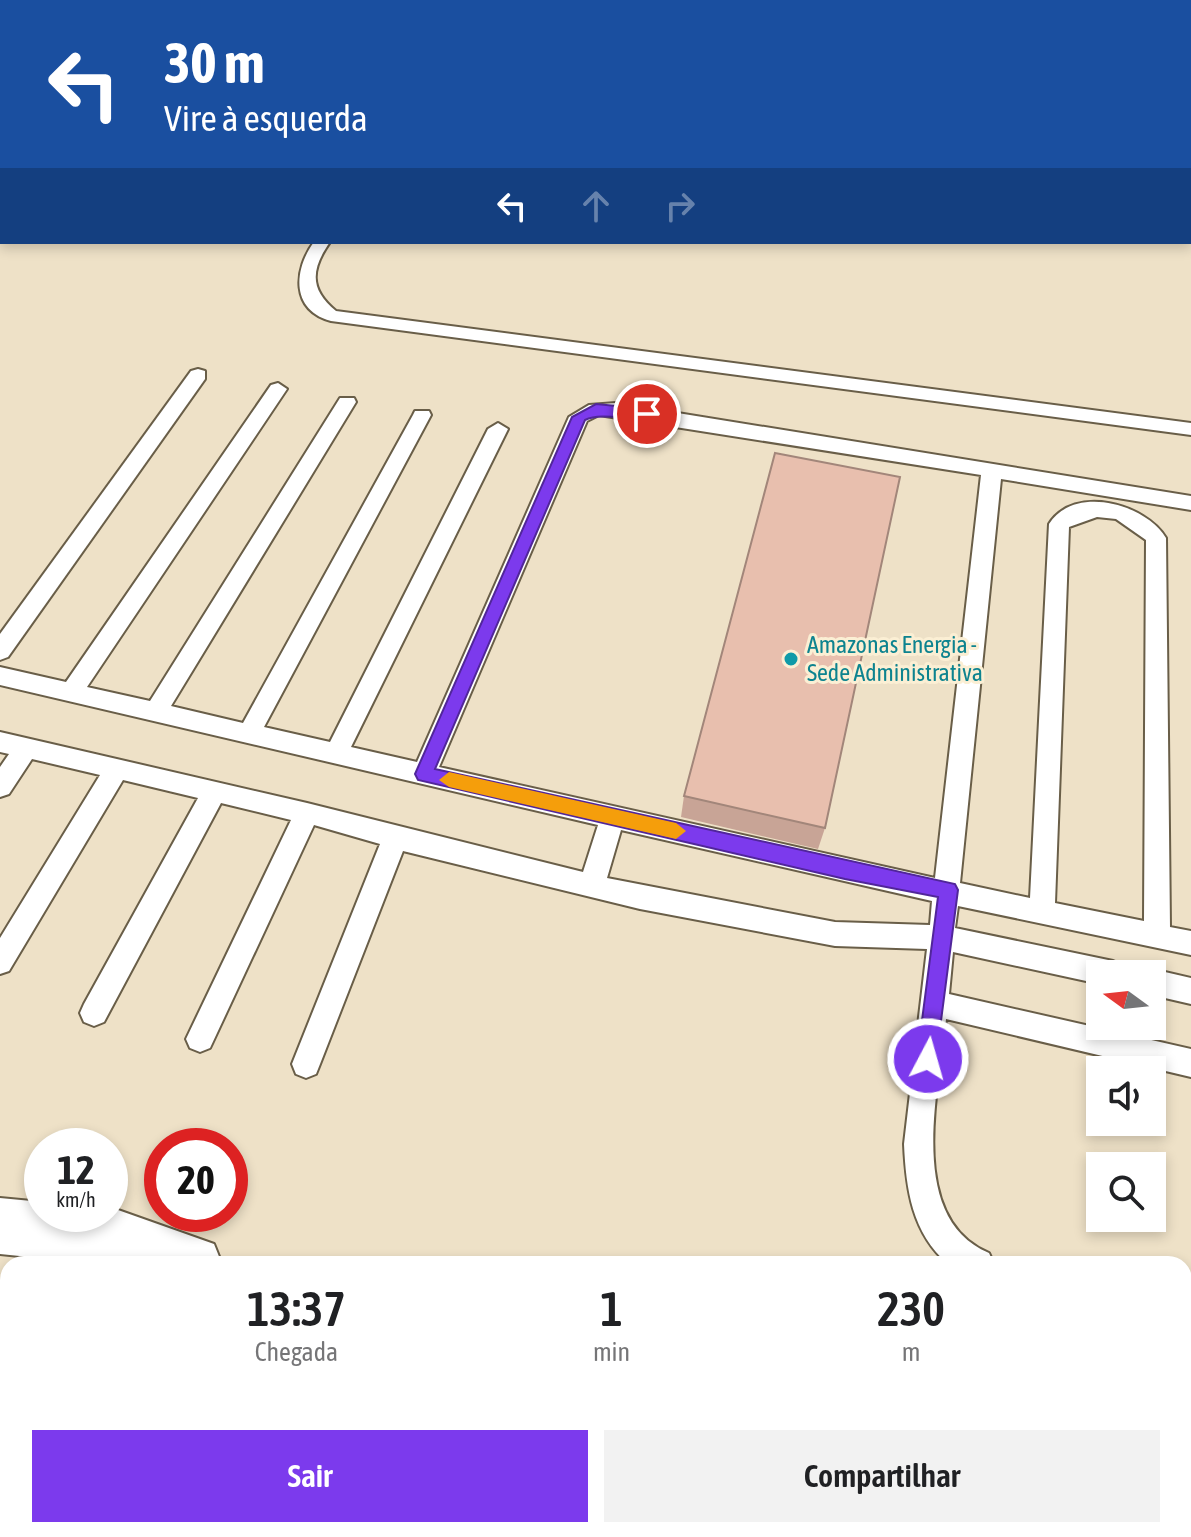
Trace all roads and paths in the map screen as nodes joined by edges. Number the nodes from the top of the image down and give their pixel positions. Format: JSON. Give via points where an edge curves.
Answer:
{"nodes":[{"id":1,"x":321,"y":244,"type":"edge"},
{"id":2,"x":198,"y":375,"type":"dead end"},
{"id":3,"x":278,"y":389,"type":"dead end"},
{"id":4,"x":347,"y":402,"type":"dead end"},
{"id":5,"x":422,"y":415,"type":"dead end"},
{"id":6,"x":498,"y":429,"type":"dead end"},
{"id":7,"x":1191,"y":429,"type":"edge"},
{"id":8,"x":992,"y":470,"type":"junction"},
{"id":9,"x":1191,"y":503,"type":"edge"},
{"id":10,"x":0,"y":651,"type":"edge"},
{"id":11,"x":0,"y":676,"type":"edge"},
{"id":12,"x":71,"y":693,"type":"junction"},
{"id":13,"x":154,"y":714,"type":"junction"},
{"id":14,"x":249,"y":734,"type":"junction"},
{"id":15,"x":0,"y":742,"type":"edge"},
{"id":16,"x":26,"y":748,"type":"junction"},
{"id":17,"x":336,"y":754,"type":"junction"},
{"id":18,"x":116,"y":770,"type":"junction"},
{"id":19,"x":424,"y":774,"type":"junction"},
{"id":20,"x":0,"y":787,"type":"edge"},
{"id":21,"x":213,"y":794,"type":"junction"},
{"id":22,"x":307,"y":813,"type":"junction"},
{"id":23,"x":613,"y":816,"type":"junction"},
{"id":24,"x":395,"y":838,"type":"junction"},
{"id":25,"x":592,"y":885,"type":"junction"},
{"id":26,"x":948,"y":890,"type":"junction"},
{"id":27,"x":1042,"y":910,"type":"junction"},
{"id":28,"x":1157,"y":934,"type":"junction"},
{"id":29,"x":940,"y":937,"type":"junction"},
{"id":30,"x":1191,"y":943,"type":"edge"},
{"id":31,"x":0,"y":962,"type":"edge"},
{"id":32,"x":1086,"y":968,"type":"edge"},
{"id":33,"x":1166,"y":985,"type":"edge"},
{"id":34,"x":1191,"y":991,"type":"edge"},
{"id":35,"x":934,"y":1003,"type":"junction"},
{"id":36,"x":94,"y":1013,"type":"dead end"},
{"id":37,"x":200,"y":1039,"type":"dead end"},
{"id":38,"x":1191,"y":1063,"type":"edge"},
{"id":39,"x":306,"y":1064,"type":"dead end"},
{"id":40,"x":0,"y":1226,"type":"edge"},
{"id":41,"x":171,"y":1256,"type":"edge"},
{"id":42,"x":962,"y":1256,"type":"edge"}],
"edges":[{"from":1,"to":7,"type":"lane","via":[[308,261],[305,287],[331,316]]},
{"from":2,"to":10,"type":"lane"},
{"from":3,"to":12,"type":"lane"},
{"from":4,"to":13,"type":"lane"},
{"from":5,"to":14,"type":"lane"},
{"from":6,"to":17,"type":"lane"},
{"from":8,"to":9,"type":"lane"},
{"from":8,"to":19,"type":"lane","via":[[616,409],[596,409],[579,417]]},
{"from":8,"to":26,"type":"lane"},
{"from":11,"to":12,"type":"lane"},
{"from":12,"to":13,"type":"lane"},
{"from":13,"to":14,"type":"lane"},
{"from":14,"to":17,"type":"lane"},
{"from":15,"to":16,"type":"lane"},
{"from":16,"to":18,"type":"lane"},
{"from":16,"to":20,"type":"lane"},
{"from":17,"to":19,"type":"lane"},
{"from":18,"to":21,"type":"lane"},
{"from":18,"to":31,"type":"lane"},
{"from":19,"to":23,"type":"lane"},
{"from":21,"to":22,"type":"lane"},
{"from":21,"to":36,"type":"lane"},
{"from":22,"to":24,"type":"lane"},
{"from":22,"to":37,"type":"lane"},
{"from":23,"to":25,"type":"lane"},
{"from":23,"to":26,"type":"lane"},
{"from":24,"to":25,"type":"lane"},
{"from":24,"to":39,"type":"lane"},
{"from":25,"to":29,"type":"lane","via":[[835,934]]},
{"from":26,"to":27,"type":"lane"},
{"from":26,"to":29,"type":"lane"},
{"from":27,"to":28,"type":"lane"},
{"from":27,"to":28,"type":"lane","via":[[1059,524],[1077,510],[1108,511],[1140,520],[1156,538]]},
{"from":28,"to":30,"type":"lane"},
{"from":29,"to":32,"type":"lane"},
{"from":29,"to":35,"type":"lane"},
{"from":33,"to":34,"type":"lane"},
{"from":35,"to":38,"type":"lane"},
{"from":35,"to":42,"type":"lane","via":[[919,1144],[922,1198],[936,1232]]},
{"from":40,"to":41,"type":"street","via":[[118,1238]]}]}
